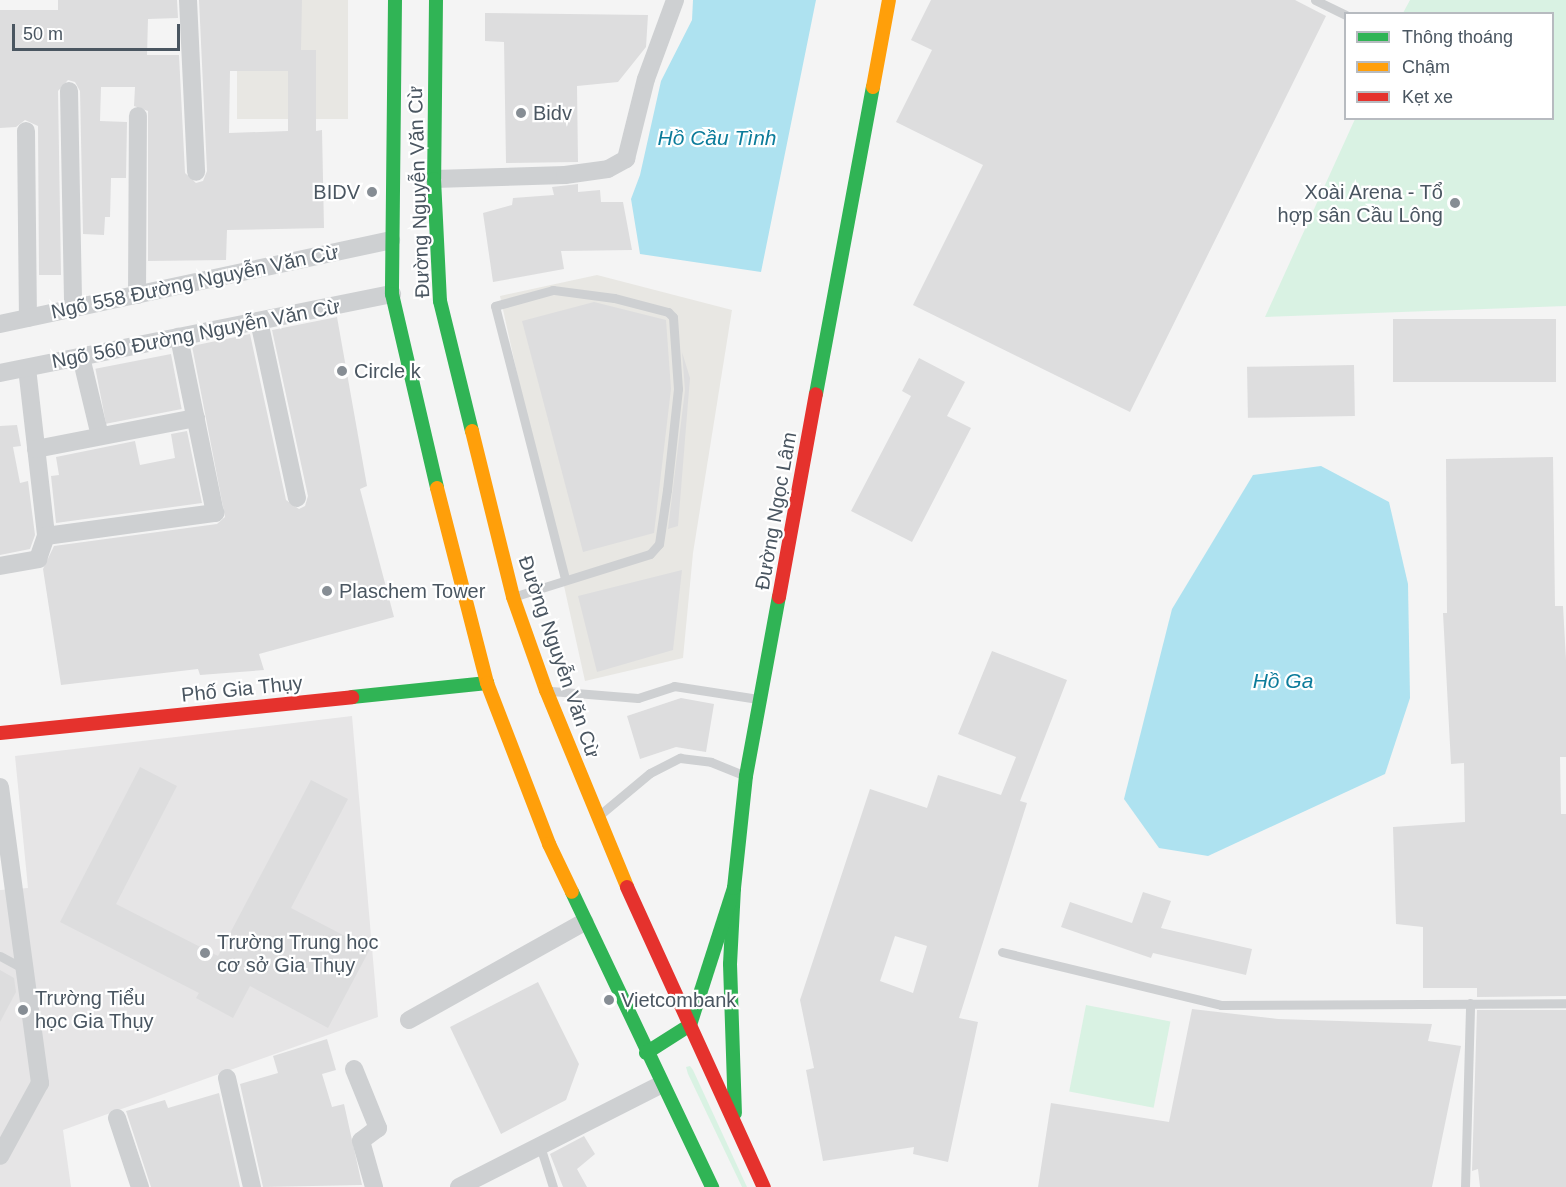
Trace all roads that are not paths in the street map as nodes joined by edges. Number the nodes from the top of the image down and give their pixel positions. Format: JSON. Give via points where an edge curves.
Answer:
{"nodes":[{"id":1,"x":188,"y":0,"type":"edge"},
{"id":2,"x":395,"y":0,"type":"edge"},
{"id":3,"x":436,"y":0,"type":"edge"},
{"id":4,"x":675,"y":0,"type":"edge"},
{"id":5,"x":889,"y":0,"type":"edge"},
{"id":6,"x":1315,"y":0,"type":"edge"},
{"id":7,"x":1344,"y":14,"type":"edge"},
{"id":8,"x":69,"y":91,"type":"dead end"},
{"id":9,"x":138,"y":117,"type":"dead end"},
{"id":10,"x":26,"y":131,"type":"dead end"},
{"id":11,"x":196,"y":172,"type":"dead end"},
{"id":12,"x":434,"y":179,"type":"junction"},
{"id":13,"x":391,"y":240,"type":"junction"},
{"id":14,"x":137,"y":294,"type":"junction"},
{"id":15,"x":392,"y":294,"type":"junction"},
{"id":16,"x":73,"y":308,"type":"junction"},
{"id":17,"x":28,"y":318,"type":"junction"},
{"id":18,"x":259,"y":321,"type":"junction"},
{"id":19,"x":0,"y":324,"type":"edge"},
{"id":20,"x":179,"y":337,"type":"junction"},
{"id":21,"x":81,"y":357,"type":"junction"},
{"id":22,"x":27,"y":368,"type":"junction"},
{"id":23,"x":0,"y":374,"type":"edge"},
{"id":24,"x":196,"y":418,"type":"junction"},
{"id":25,"x":100,"y":436,"type":"junction"},
{"id":26,"x":36,"y":449,"type":"junction"},
{"id":27,"x":297,"y":498,"type":"dead end"},
{"id":28,"x":46,"y":536,"type":"junction"},
{"id":29,"x":0,"y":566,"type":"edge"},
{"id":30,"x":565,"y":579,"type":"junction"},
{"id":31,"x":513,"y":597,"type":"junction"},
{"id":32,"x":487,"y":683,"type":"junction"},
{"id":33,"x":546,"y":690,"type":"junction"},
{"id":34,"x":761,"y":700,"type":"junction"},
{"id":35,"x":0,"y":733,"type":"edge"},
{"id":36,"x":746,"y":776,"type":"junction"},
{"id":37,"x":0,"y":787,"type":"edge"},
{"id":38,"x":597,"y":818,"type":"junction"},
{"id":39,"x":734,"y":888,"type":"junction"},
{"id":40,"x":584,"y":922,"type":"junction"},
{"id":41,"x":1002,"y":952,"type":"dead end"},
{"id":42,"x":0,"y":956,"type":"edge"},
{"id":43,"x":25,"y":969,"type":"junction"},
{"id":44,"x":1470,"y":1003,"type":"junction"},
{"id":45,"x":1566,"y":1003,"type":"edge"},
{"id":46,"x":409,"y":1020,"type":"dead end"},
{"id":47,"x":690,"y":1025,"type":"junction"},
{"id":48,"x":646,"y":1053,"type":"junction"},
{"id":49,"x":354,"y":1069,"type":"dead end"},
{"id":50,"x":227,"y":1078,"type":"dead end"},
{"id":51,"x":660,"y":1084,"type":"junction"},
{"id":52,"x":117,"y":1118,"type":"dead end"},
{"id":53,"x":735,"y":1124,"type":"junction"},
{"id":54,"x":540,"y":1146,"type":"junction"},
{"id":55,"x":0,"y":1156,"type":"edge"},
{"id":56,"x":140,"y":1187,"type":"edge"},
{"id":57,"x":252,"y":1187,"type":"edge"},
{"id":58,"x":374,"y":1187,"type":"edge"},
{"id":59,"x":459,"y":1187,"type":"edge"},
{"id":60,"x":553,"y":1187,"type":"edge"},
{"id":61,"x":712,"y":1187,"type":"edge"},
{"id":62,"x":764,"y":1187,"type":"edge"},
{"id":63,"x":1465,"y":1187,"type":"edge"}],
"edges":[{"from":1,"to":11,"type":"street"},
{"from":2,"to":13,"type":"main road","name":"Đường Nguyễn Văn Cừ"},
{"from":3,"to":12,"type":"main road","name":"Đường Nguyễn Văn Cừ"},
{"from":4,"to":12,"type":"street","via":[[646,80],[626,159],[608,169],[565,175]]},
{"from":5,"to":34,"type":"main road","name":"Đường Ngọc Lâm"},
{"from":6,"to":7,"type":"lane"},
{"from":8,"to":16,"type":"street"},
{"from":9,"to":14,"type":"street"},
{"from":10,"to":17,"type":"street"},
{"from":12,"to":31,"type":"main road","name":"Đường Nguyễn Văn Cừ","via":[[440,301]]},
{"from":13,"to":14,"type":"street","name":"Ngõ 558 Đường Nguyễn Văn Cừ"},
{"from":13,"to":15,"type":"main road","name":"Đường Nguyễn Văn Cừ"},
{"from":14,"to":16,"type":"street","name":"Ngõ 558 Đường Nguyễn Văn Cừ"},
{"from":15,"to":18,"type":"street","name":"Ngõ 560 Đường Nguyễn Văn Cừ"},
{"from":15,"to":32,"type":"main road","name":"Đường Nguyễn Văn Cừ","via":[[426,448]]},
{"from":16,"to":17,"type":"street","name":"Ngõ 558 Đường Nguyễn Văn Cừ"},
{"from":17,"to":19,"type":"street","name":"Ngõ 558 Đường Nguyễn Văn Cừ"},
{"from":18,"to":20,"type":"street","name":"Ngõ 560 Đường Nguyễn Văn Cừ"},
{"from":18,"to":27,"type":"street"},
{"from":20,"to":21,"type":"street","name":"Ngõ 560 Đường Nguyễn Văn Cừ"},
{"from":20,"to":24,"type":"street"},
{"from":21,"to":22,"type":"street","name":"Ngõ 560 Đường Nguyễn Văn Cừ"},
{"from":21,"to":25,"type":"street"},
{"from":22,"to":23,"type":"street","name":"Ngõ 560 Đường Nguyễn Văn Cừ"},
{"from":22,"to":26,"type":"street"},
{"from":24,"to":25,"type":"street"},
{"from":24,"to":28,"type":"street","via":[[215,513]]},
{"from":25,"to":26,"type":"street"},
{"from":26,"to":28,"type":"street"},
{"from":28,"to":29,"type":"street","via":[[38,560]]},
{"from":30,"to":30,"type":"lane","via":[[650,554],[659,544],[678,389],[677,331],[668,312],[588,292],[553,290],[495,306]]},
{"from":30,"to":31,"type":"lane"},
{"from":31,"to":33,"type":"main road","name":"Đường Nguyễn Văn Cừ"},
{"from":32,"to":35,"type":"main road","name":"Phố Gia Thụy"},
{"from":32,"to":40,"type":"main road","name":"Đường Nguyễn Văn Cừ","via":[[549,844]]},
{"from":33,"to":34,"type":"lane","via":[[638,698],[674,686]]},
{"from":33,"to":38,"type":"main road","name":"Đường Nguyễn Văn Cừ"},
{"from":34,"to":36,"type":"main road","name":"Đường Ngọc Lâm"},
{"from":36,"to":38,"type":"lane","via":[[711,762],[680,758],[650,773]]},
{"from":36,"to":39,"type":"main road","name":"Đường Ngọc Lâm"},
{"from":37,"to":43,"type":"street"},
{"from":38,"to":47,"type":"main road","name":"Đường Nguyễn Văn Cừ"},
{"from":39,"to":47,"type":"main road","name":"Đường Ngọc Lâm"},
{"from":39,"to":53,"type":"main road","via":[[730,983]]},
{"from":40,"to":46,"type":"street"},
{"from":40,"to":48,"type":"main road","name":"Đường Nguyễn Văn Cừ"},
{"from":41,"to":44,"type":"lane","via":[[1221,1005]]},
{"from":42,"to":43,"type":"lane"},
{"from":43,"to":55,"type":"street","via":[[40,1083]]},
{"from":44,"to":45,"type":"lane"},
{"from":44,"to":63,"type":"lane"},
{"from":47,"to":48,"type":"main road"},
{"from":47,"to":53,"type":"main road","name":"Đường Nguyễn Văn Cừ"},
{"from":48,"to":51,"type":"main road","name":"Đường Nguyễn Văn Cừ"},
{"from":49,"to":58,"type":"street","via":[[378,1128],[361,1142]]},
{"from":50,"to":57,"type":"street"},
{"from":51,"to":54,"type":"street"},
{"from":51,"to":61,"type":"main road","name":"Đường Nguyễn Văn Cừ"},
{"from":52,"to":56,"type":"street"},
{"from":53,"to":62,"type":"main road","name":"Đường Nguyễn Văn Cừ"},
{"from":54,"to":59,"type":"street"},
{"from":54,"to":60,"type":"lane"}]}
